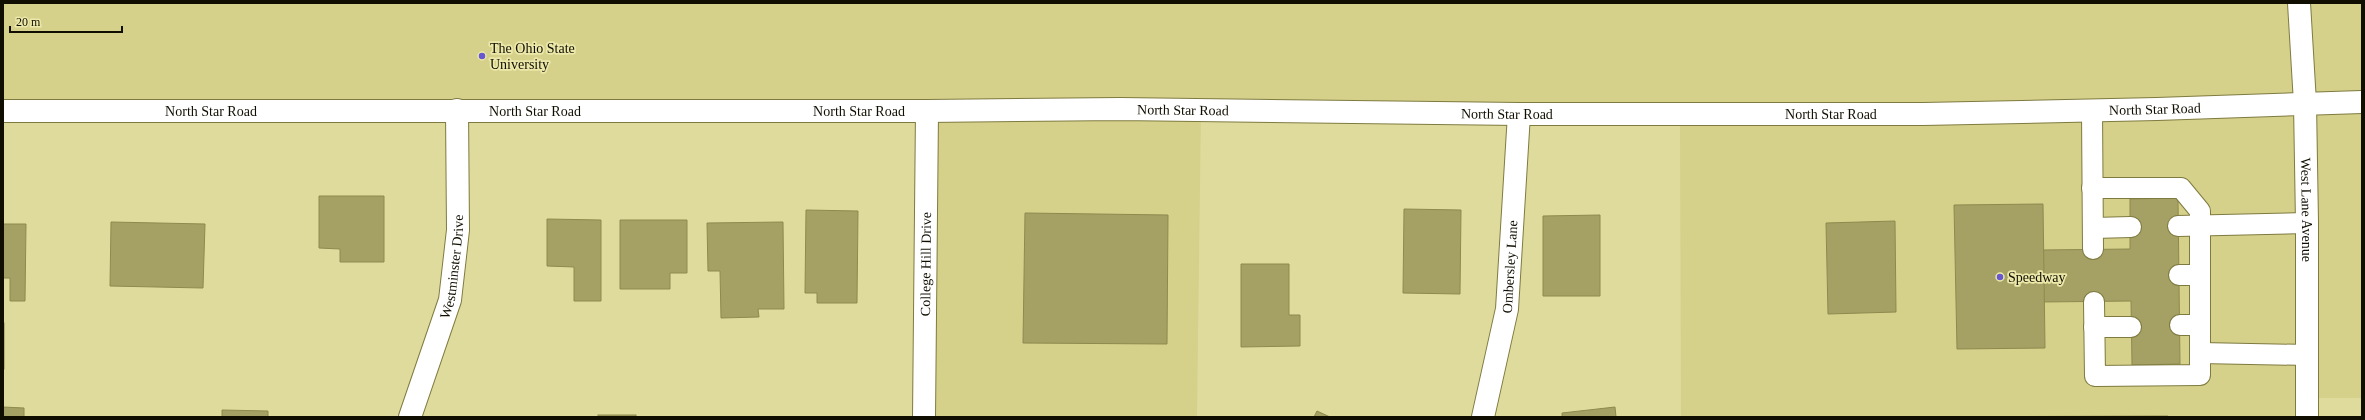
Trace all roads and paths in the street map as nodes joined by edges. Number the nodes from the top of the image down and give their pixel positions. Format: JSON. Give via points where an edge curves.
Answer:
{"nodes":[{"id":1,"x":2299,"y":3,"type":"edge"},
{"id":2,"x":2362,"y":102,"type":"edge"},
{"id":3,"x":2304,"y":103,"type":"junction"},
{"id":4,"x":456,"y":110,"type":"junction"},
{"id":5,"x":3,"y":111,"type":"edge"},
{"id":6,"x":927,"y":111,"type":"junction"},
{"id":7,"x":2092,"y":111,"type":"junction"},
{"id":8,"x":1519,"y":114,"type":"junction"},
{"id":9,"x":2092,"y":188,"type":"junction"},
{"id":10,"x":2307,"y":223,"type":"junction"},
{"id":11,"x":2200,"y":225,"type":"junction"},
{"id":12,"x":2178,"y":226,"type":"dead end"},
{"id":13,"x":2131,"y":227,"type":"dead end"},
{"id":14,"x":2093,"y":228,"type":"junction"},
{"id":15,"x":2093,"y":249,"type":"dead end"},
{"id":16,"x":2179,"y":275,"type":"dead end"},
{"id":17,"x":2200,"y":275,"type":"junction"},
{"id":18,"x":2094,"y":302,"type":"dead end"},
{"id":19,"x":2180,"y":325,"type":"dead end"},
{"id":20,"x":2200,"y":325,"type":"junction"},
{"id":21,"x":2094,"y":327,"type":"junction"},
{"id":22,"x":2132,"y":327,"type":"dead end"},
{"id":23,"x":2200,"y":353,"type":"junction"},
{"id":24,"x":2307,"y":355,"type":"junction"},
{"id":25,"x":410,"y":417,"type":"edge"},
{"id":26,"x":924,"y":417,"type":"edge"},
{"id":27,"x":1483,"y":417,"type":"edge"},
{"id":28,"x":2307,"y":417,"type":"edge"}],
"edges":[{"from":1,"to":3,"type":"street","name":"West Lane Avenue"},
{"from":2,"to":3,"type":"street","name":"North Star Road"},
{"from":3,"to":7,"type":"street","name":"North Star Road"},
{"from":3,"to":10,"type":"street","name":"West Lane Avenue"},
{"from":4,"to":5,"type":"street","name":"North Star Road"},
{"from":4,"to":6,"type":"street","name":"North Star Road"},
{"from":4,"to":25,"type":"street","name":"Westminster Drive","via":[[458,230],[450,300]]},
{"from":6,"to":8,"type":"street","name":"North Star Road","via":[[1120,109]]},
{"from":6,"to":26,"type":"street","name":"College Hill Drive"},
{"from":7,"to":8,"type":"street","name":"North Star Road","via":[[1923,114]]},
{"from":7,"to":9,"type":"lane"},
{"from":8,"to":27,"type":"street","name":"Ombersley Lane","via":[[1506,309]]},
{"from":9,"to":11,"type":"lane","via":[[2181,188],[2200,211]]},
{"from":9,"to":14,"type":"lane"},
{"from":10,"to":11,"type":"lane"},
{"from":10,"to":24,"type":"street","name":"West Lane Avenue"},
{"from":11,"to":12,"type":"lane"},
{"from":11,"to":17,"type":"lane"},
{"from":13,"to":14,"type":"lane"},
{"from":14,"to":15,"type":"lane"},
{"from":16,"to":17,"type":"lane"},
{"from":17,"to":20,"type":"lane"},
{"from":18,"to":21,"type":"lane"},
{"from":19,"to":20,"type":"lane"},
{"from":20,"to":23,"type":"lane"},
{"from":21,"to":22,"type":"lane"},
{"from":21,"to":23,"type":"lane","via":[[2095,376],[2200,375]]},
{"from":23,"to":24,"type":"lane"},
{"from":24,"to":28,"type":"street","name":"West Lane Avenue"}]}
